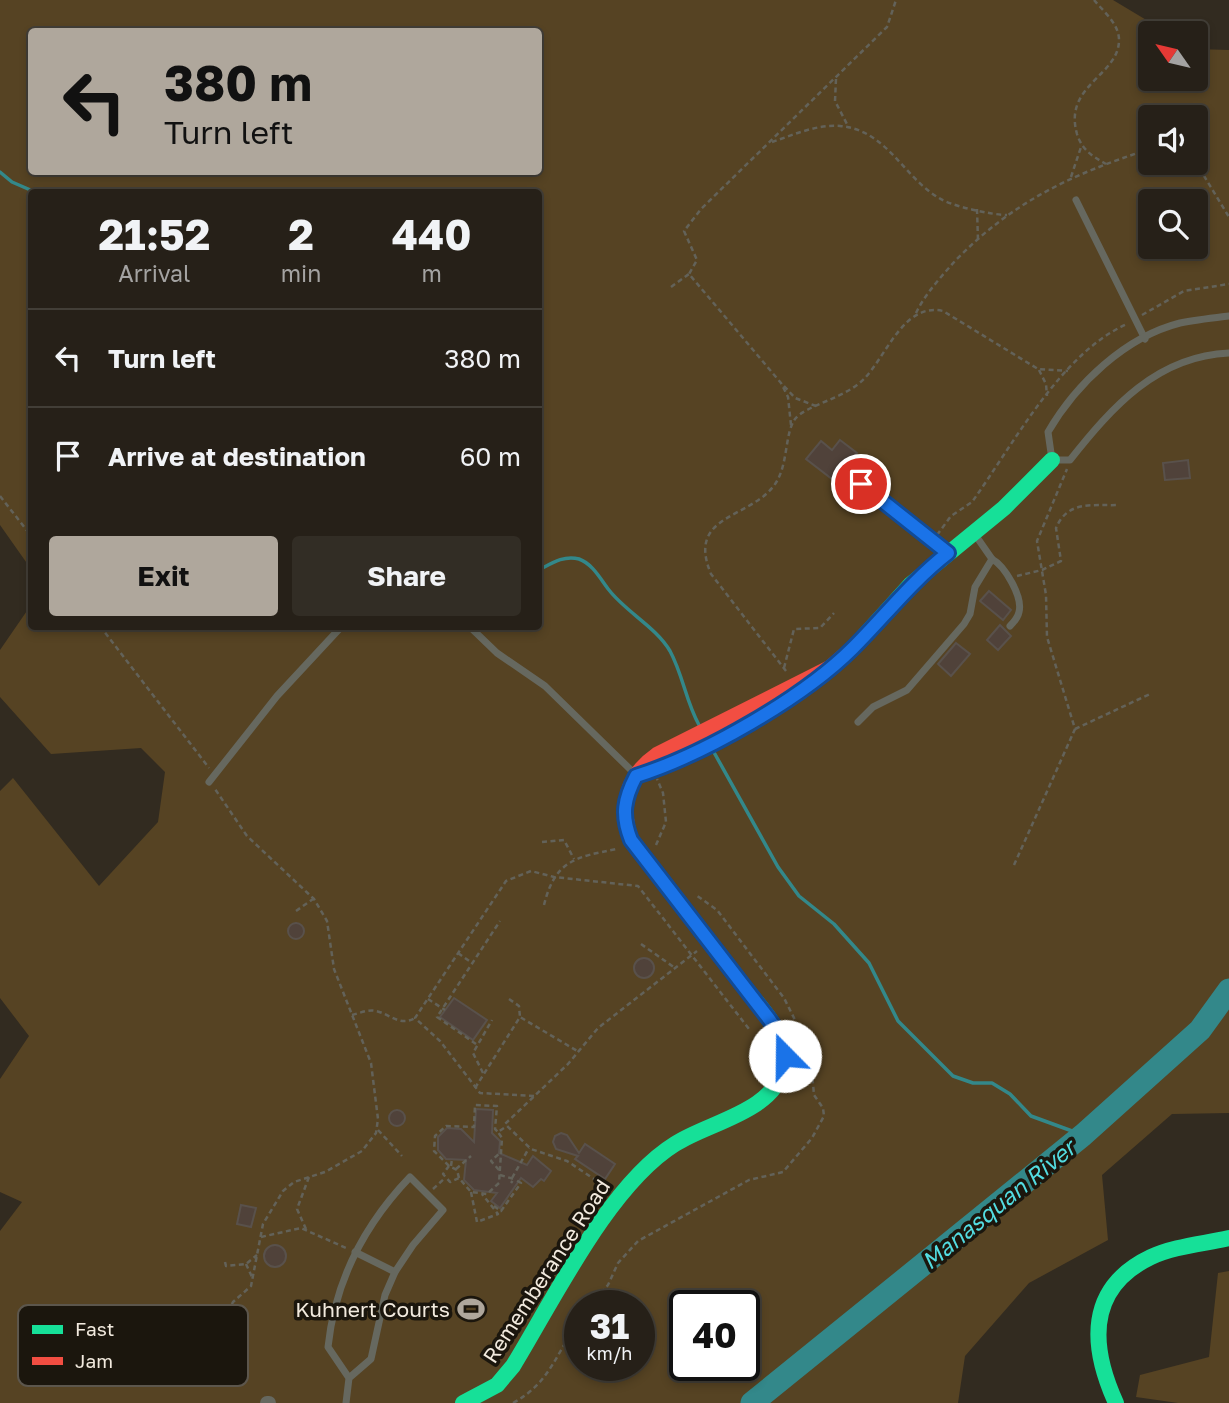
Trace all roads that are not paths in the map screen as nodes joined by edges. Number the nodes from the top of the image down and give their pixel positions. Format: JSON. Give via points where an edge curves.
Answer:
{"nodes":[{"id":1,"x":1076,"y":200,"type":"dead end"},
{"id":2,"x":1229,"y":316,"type":"edge"},
{"id":3,"x":1145,"y":339,"type":"junction"},
{"id":4,"x":1229,"y":353,"type":"edge"},
{"id":5,"x":1052,"y":460,"type":"junction"},
{"id":6,"x":861,"y":484,"type":"dead end"},
{"id":7,"x":974,"y":532,"type":"junction"},
{"id":8,"x":948,"y":553,"type":"junction"},
{"id":9,"x":992,"y":559,"type":"junction"},
{"id":10,"x":1010,"y":626,"type":"dead end"},
{"id":11,"x":338,"y":630,"type":"edge"},
{"id":12,"x":473,"y":630,"type":"edge"},
{"id":13,"x":830,"y":668,"type":"junction"},
{"id":14,"x":858,"y":722,"type":"dead end"},
{"id":15,"x":716,"y":733,"type":"junction"},
{"id":16,"x":698,"y":742,"type":"junction"},
{"id":17,"x":636,"y":776,"type":"junction"},
{"id":18,"x":209,"y":782,"type":"road end"},
{"id":19,"x":1229,"y":1238,"type":"edge"},
{"id":20,"x":355,"y":1252,"type":"junction"},
{"id":21,"x":395,"y":1272,"type":"junction"},
{"id":22,"x":349,"y":1378,"type":"junction"},
{"id":23,"x":346,"y":1403,"type":"edge"},
{"id":24,"x":463,"y":1403,"type":"edge"},
{"id":25,"x":1116,"y":1403,"type":"edge"}],
"edges":[{"from":1,"to":3,"type":"lane"},
{"from":2,"to":3,"type":"lane","via":[[1178,324]]},
{"from":3,"to":5,"type":"lane","via":[[1085,382],[1059,413],[1048,432]]},
{"from":4,"to":5,"type":"lane","via":[[1198,356],[1156,374],[1131,391],[1070,460]]},
{"from":5,"to":7,"type":"street","name":"Rememberance Road"},
{"from":6,"to":8,"type":"lane"},
{"from":7,"to":8,"type":"street","name":"Rememberance Road"},
{"from":7,"to":9,"type":"lane"},
{"from":8,"to":13,"type":"street","name":"Rememberance Road","via":[[910,585]]},
{"from":9,"to":10,"type":"lane","via":[[1010,577],[1020,610]]},
{"from":9,"to":14,"type":"lane","via":[[975,587],[964,624],[907,690],[873,706]]},
{"from":11,"to":18,"type":"lane","via":[[277,696]]},
{"from":12,"to":17,"type":"lane","via":[[545,686]]},
{"from":13,"to":15,"type":"street","name":"Rememberance Road"},
{"from":13,"to":15,"type":"street","name":"Rememberance Road","via":[[784,703]]},
{"from":15,"to":16,"type":"street","name":"Rememberance Road"},
{"from":16,"to":17,"type":"street","name":"Rememberance Road"},
{"from":16,"to":17,"type":"street","name":"Rememberance Road","via":[[648,760]]},
{"from":17,"to":24,"type":"street","name":"Rememberance Road","via":[[623,810],[626,830],[780,1035],[784,1067],[776,1087],[757,1103],[674,1144],[631,1180],[513,1366],[497,1385]]},
{"from":19,"to":25,"type":"street","via":[[1152,1257],[1129,1270],[1112,1290],[1099,1317],[1096,1347],[1102,1376]]},
{"from":20,"to":21,"type":"lane"},
{"from":20,"to":21,"type":"lane","via":[[386,1203],[410,1177],[443,1210]]},
{"from":20,"to":22,"type":"lane","via":[[341,1286],[328,1347]]},
{"from":21,"to":22,"type":"lane","via":[[370,1359]]},
{"from":22,"to":23,"type":"lane"}]}
